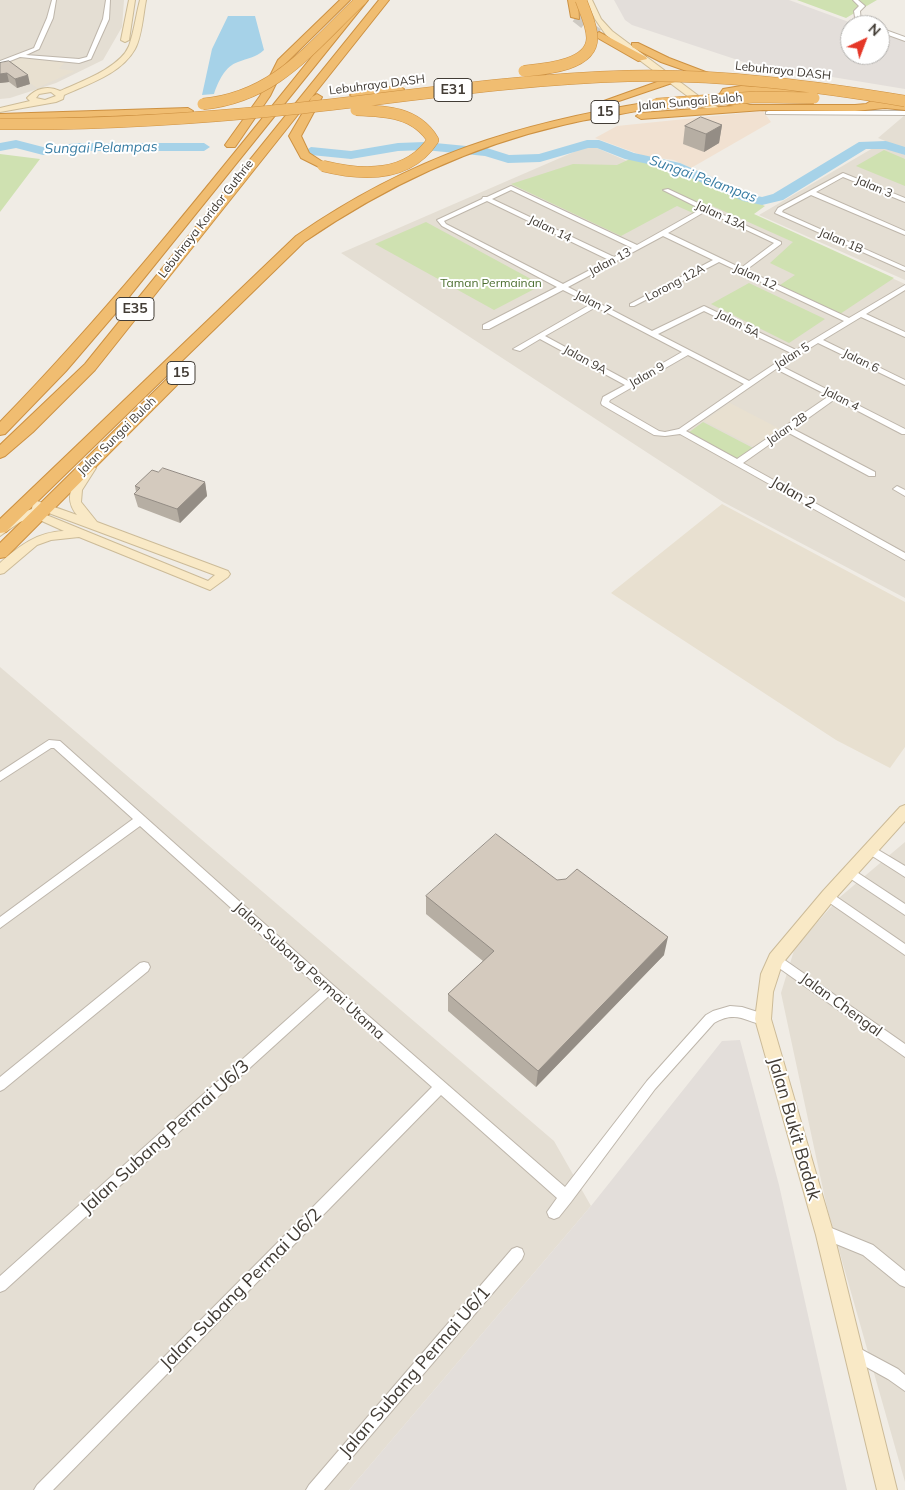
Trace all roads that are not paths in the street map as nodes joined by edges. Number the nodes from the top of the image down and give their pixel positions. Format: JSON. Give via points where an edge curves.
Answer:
{"nodes":[{"id":1,"x":54,"y":0,"type":"edge"},
{"id":2,"x":108,"y":0,"type":"edge"},
{"id":3,"x":132,"y":0,"type":"edge"},
{"id":4,"x":143,"y":0,"type":"edge"},
{"id":5,"x":345,"y":0,"type":"edge"},
{"id":6,"x":362,"y":0,"type":"edge"},
{"id":7,"x":384,"y":0,"type":"edge"},
{"id":8,"x":391,"y":0,"type":"edge"},
{"id":9,"x":572,"y":0,"type":"edge"},
{"id":10,"x":581,"y":0,"type":"edge"},
{"id":11,"x":589,"y":0,"type":"edge"},
{"id":12,"x":856,"y":0,"type":"edge"},
{"id":13,"x":858,"y":15,"type":"edge"},
{"id":14,"x":576,"y":17,"type":"tunnel mouth"},
{"id":15,"x":616,"y":27,"type":"dead end"},
{"id":16,"x":890,"y":34,"type":"edge"},
{"id":17,"x":599,"y":35,"type":"tunnel mouth"},
{"id":18,"x":905,"y":39,"type":"edge"},
{"id":19,"x":634,"y":45,"type":"junction"},
{"id":20,"x":21,"y":56,"type":"junction"},
{"id":21,"x":642,"y":59,"type":"junction"},
{"id":22,"x":0,"y":63,"type":"edge"},
{"id":23,"x":671,"y":80,"type":"junction"},
{"id":24,"x":322,"y":87,"type":"junction"},
{"id":25,"x":52,"y":90,"type":"junction"},
{"id":26,"x":399,"y":90,"type":"junction"},
{"id":27,"x":808,"y":92,"type":"junction"},
{"id":28,"x":60,"y":94,"type":"junction"},
{"id":29,"x":905,"y":95,"type":"edge"},
{"id":30,"x":34,"y":100,"type":"junction"},
{"id":31,"x":905,"y":101,"type":"edge"},
{"id":32,"x":881,"y":103,"type":"junction"},
{"id":33,"x":0,"y":104,"type":"edge"},
{"id":34,"x":656,"y":104,"type":"joint"},
{"id":35,"x":905,"y":107,"type":"edge"},
{"id":36,"x":291,"y":109,"type":"junction"},
{"id":37,"x":714,"y":109,"type":"junction"},
{"id":38,"x":0,"y":110,"type":"edge"},
{"id":39,"x":766,"y":110,"type":"junction"},
{"id":40,"x":905,"y":112,"type":"edge"},
{"id":41,"x":100,"y":115,"type":"junction"},
{"id":42,"x":0,"y":117,"type":"edge"},
{"id":43,"x":0,"y":124,"type":"edge"},
{"id":44,"x":536,"y":127,"type":"junction"},
{"id":45,"x":515,"y":133,"type":"junction"},
{"id":46,"x":492,"y":140,"type":"joint"},
{"id":47,"x":270,"y":141,"type":"junction"},
{"id":48,"x":258,"y":154,"type":"joint"},
{"id":49,"x":211,"y":188,"type":"junction"},
{"id":50,"x":666,"y":190,"type":"dead end"},
{"id":51,"x":810,"y":192,"type":"junction"},
{"id":52,"x":365,"y":196,"type":"junction"},
{"id":53,"x":486,"y":198,"type":"junction"},
{"id":54,"x":905,"y":200,"type":"edge"},
{"id":55,"x":705,"y":209,"type":"junction"},
{"id":56,"x":662,"y":233,"type":"junction"},
{"id":57,"x":905,"y":233,"type":"edge"},
{"id":58,"x":637,"y":248,"type":"junction"},
{"id":59,"x":614,"y":260,"type":"junction"},
{"id":60,"x":718,"y":260,"type":"junction"},
{"id":61,"x":905,"y":269,"type":"edge"},
{"id":62,"x":741,"y":271,"type":"junction"},
{"id":63,"x":563,"y":287,"type":"junction"},
{"id":64,"x":903,"y":291,"type":"edge"},
{"id":65,"x":596,"y":304,"type":"junction"},
{"id":66,"x":632,"y":306,"type":"dead end"},
{"id":67,"x":860,"y":314,"type":"junction"},
{"id":68,"x":849,"y":321,"type":"junction"},
{"id":69,"x":486,"y":327,"type":"dead end"},
{"id":70,"x":653,"y":333,"type":"junction"},
{"id":71,"x":905,"y":335,"type":"edge"},
{"id":72,"x":540,"y":336,"type":"junction"},
{"id":73,"x":818,"y":340,"type":"junction"},
{"id":74,"x":518,"y":349,"type":"dead end"},
{"id":75,"x":688,"y":352,"type":"junction"},
{"id":76,"x":796,"y":353,"type":"junction"},
{"id":77,"x":776,"y":366,"type":"junction"},
{"id":78,"x":905,"y":383,"type":"edge"},
{"id":79,"x":749,"y":384,"type":"junction"},
{"id":80,"x":630,"y":385,"type":"junction"},
{"id":81,"x":835,"y":396,"type":"junction"},
{"id":82,"x":788,"y":429,"type":"junction"},
{"id":83,"x":681,"y":430,"type":"junction"},
{"id":84,"x":0,"y":431,"type":"edge"},
{"id":85,"x":905,"y":432,"type":"edge"},
{"id":86,"x":112,"y":440,"type":"junction"},
{"id":87,"x":0,"y":453,"type":"edge"},
{"id":88,"x":739,"y":462,"type":"junction"},
{"id":89,"x":872,"y":474,"type":"dead end"},
{"id":90,"x":46,"y":482,"type":"junction"},
{"id":91,"x":40,"y":512,"type":"junction"},
{"id":92,"x":98,"y":528,"type":"junction"},
{"id":93,"x":0,"y":530,"type":"edge"},
{"id":94,"x":88,"y":536,"type":"junction"},
{"id":95,"x":0,"y":553,"type":"edge"},
{"id":96,"x":905,"y":557,"type":"edge"},
{"id":97,"x":0,"y":570,"type":"edge"},
{"id":98,"x":0,"y":777,"type":"edge"},
{"id":99,"x":905,"y":810,"type":"edge"},
{"id":100,"x":140,"y":820,"type":"junction"},
{"id":101,"x":870,"y":849,"type":"junction"},
{"id":102,"x":849,"y":872,"type":"junction"},
{"id":103,"x":905,"y":872,"type":"edge"},
{"id":104,"x":828,"y":896,"type":"junction"},
{"id":105,"x":905,"y":910,"type":"edge"},
{"id":106,"x":0,"y":923,"type":"edge"},
{"id":107,"x":905,"y":950,"type":"edge"},
{"id":108,"x":776,"y":959,"type":"junction"},
{"id":109,"x":144,"y":967,"type":"dead end"},
{"id":110,"x":329,"y":990,"type":"junction"},
{"id":111,"x":763,"y":1019,"type":"junction"},
{"id":112,"x":905,"y":1051,"type":"edge"},
{"id":113,"x":0,"y":1085,"type":"edge"},
{"id":114,"x":440,"y":1088,"type":"junction"},
{"id":115,"x":566,"y":1197,"type":"junction"},
{"id":116,"x":554,"y":1212,"type":"dead end"},
{"id":117,"x":824,"y":1232,"type":"junction"},
{"id":118,"x":517,"y":1254,"type":"dead end"},
{"id":119,"x":905,"y":1280,"type":"edge"},
{"id":120,"x":0,"y":1285,"type":"edge"},
{"id":121,"x":855,"y":1353,"type":"junction"},
{"id":122,"x":905,"y":1384,"type":"edge"},
{"id":123,"x":42,"y":1490,"type":"edge"},
{"id":124,"x":314,"y":1490,"type":"edge"},
{"id":125,"x":887,"y":1490,"type":"edge"}],
"edges":[{"from":1,"to":20,"type":"street","via":[[36,49]]},
{"from":2,"to":20,"type":"street","via":[[106,19],[89,58],[79,61]]},
{"from":3,"to":25,"type":"street","via":[[124,49],[97,72]]},
{"from":4,"to":28,"type":"street","via":[[128,54],[104,74]]},
{"from":5,"to":49,"type":"highway","via":[[282,62],[265,96],[224,156]]},
{"from":6,"to":41,"type":"highway","bridge":true,"via":[[278,79],[255,93],[221,102]]},
{"from":6,"to":49,"type":"highway","name":"Lebuhraya Koridor Guthrie","number":"E35"},
{"from":7,"to":47,"type":"highway","name":"Lebuhraya Koridor Guthrie","number":"E35"},
{"from":8,"to":24,"type":"highway"},
{"from":9,"to":14,"type":"highway"},
{"from":10,"to":26,"type":"highway","bridge":true,"via":[[592,36],[587,52],[578,58],[545,68]]},
{"from":11,"to":21,"type":"street","via":[[609,33]]},
{"from":12,"to":13,"type":"street","via":[[862,6],[856,11]]},
{"from":15,"to":19,"type":"street"},
{"from":16,"to":18,"type":"street"},
{"from":17,"to":21,"type":"highway"},
{"from":19,"to":27,"type":"highway","via":[[665,60],[718,78]]},
{"from":19,"to":37,"type":"street","via":[[713,104]]},
{"from":20,"to":22,"type":"street"},
{"from":21,"to":23,"type":"street"},
{"from":23,"to":37,"type":"street"},
{"from":23,"to":45,"type":"highway"},
{"from":24,"to":36,"type":"highway","bridge":true,"via":[[295,136],[309,161],[351,172],[382,171],[423,155],[433,140],[422,125],[397,114],[363,110]]},
{"from":24,"to":47,"type":"highway","via":[[290,125]]},
{"from":25,"to":28,"type":"street"},
{"from":25,"to":30,"type":"street","via":[[38,92]]},
{"from":26,"to":29,"type":"highway","name":"Lebuhraya DASH","number":"E31","via":[[552,74],[680,71],[774,77]]},
{"from":26,"to":41,"type":"highway","name":"Lebuhraya DASH","number":"E31","via":[[172,113]]},
{"from":27,"to":32,"type":"highway","via":[[856,95]]},
{"from":27,"to":39,"type":"highway","via":[[741,89],[727,91],[724,95],[730,102]]},
{"from":28,"to":30,"type":"street","via":[[55,100]]},
{"from":30,"to":33,"type":"street"},
{"from":30,"to":38,"type":"street"},
{"from":31,"to":32,"type":"highway","name":"Jalan Sungai Buloh"},
{"from":31,"to":36,"type":"highway","name":"Lebuhraya DASH","number":"E31","bridge":true,"via":[[771,82],[695,76],[518,83]]},
{"from":32,"to":34,"type":"highway","name":"Jalan Sungai Buloh","bridge":true,"via":[[756,97]]},
{"from":32,"to":35,"type":"highway","name":"Jalan Sungai Buloh"},
{"from":32,"to":39,"type":"highway","via":[[855,108]]},
{"from":34,"to":44,"type":"highway","name":"Jalan Sungai Buloh","number":"15"},
{"from":36,"to":43,"type":"highway","name":"Lebuhraya DASH","number":"E31","bridge":true,"via":[[55,125]]},
{"from":37,"to":39,"type":"highway"},
{"from":37,"to":44,"type":"highway"},
{"from":39,"to":40,"type":"street"},
{"from":41,"to":42,"type":"highway","name":"Lebuhraya DASH","number":"E31"},
{"from":44,"to":45,"type":"highway","name":"Jalan Sungai Buloh","number":"15"},
{"from":45,"to":46,"type":"highway","name":"Jalan Sungai Buloh","number":"15"},
{"from":46,"to":52,"type":"highway","name":"Jalan Sungai Buloh","number":"15","via":[[439,160]]},
{"from":47,"to":48,"type":"highway","name":"Lebuhraya Koridor Guthrie","number":"E35"},
{"from":48,"to":87,"type":"highway","name":"Lebuhraya Koridor Guthrie","number":"E35","via":[[90,367]]},
{"from":49,"to":84,"type":"highway","name":"Lebuhraya Koridor Guthrie","number":"E35","via":[[60,368]]},
{"from":50,"to":55,"type":"street","name":"Jalan 13A"},
{"from":51,"to":54,"type":"street","name":"Jalan 3","via":[[842,175]]},
{"from":51,"to":57,"type":"street"},
{"from":51,"to":61,"type":"street","name":"Jalan 1B","via":[[778,212]]},
{"from":52,"to":86,"type":"highway","name":"Jalan Sungai Buloh","number":"15","via":[[285,265]]},
{"from":52,"to":90,"type":"highway","name":"Jalan Sungai Buloh","number":"15","via":[[300,239]]},
{"from":53,"to":58,"type":"street","via":[[513,188]]},
{"from":53,"to":59,"type":"street","name":"Jalan 14"},
{"from":53,"to":63,"type":"street","name":"Jalan 7","via":[[440,220]]},
{"from":55,"to":56,"type":"street","name":"Jalan 13"},
{"from":55,"to":62,"type":"street","name":"Jalan 13A","via":[[779,245]]},
{"from":56,"to":58,"type":"street","name":"Jalan 13"},
{"from":56,"to":60,"type":"street","name":"Jalan 12"},
{"from":58,"to":59,"type":"street","name":"Jalan 13"},
{"from":59,"to":63,"type":"street","name":"Jalan 13"},
{"from":60,"to":62,"type":"street","name":"Jalan 12"},
{"from":60,"to":66,"type":"street","name":"Lorong 12A"},
{"from":62,"to":68,"type":"street","name":"Jalan 12"},
{"from":63,"to":65,"type":"street","name":"Jalan 7"},
{"from":63,"to":69,"type":"street","name":"Jalan 13"},
{"from":64,"to":67,"type":"street","name":"Jalan 5"},
{"from":65,"to":70,"type":"street","name":"Jalan 7"},
{"from":65,"to":72,"type":"street"},
{"from":67,"to":68,"type":"street","name":"Jalan 5"},
{"from":67,"to":71,"type":"street"},
{"from":68,"to":73,"type":"street","name":"Jalan 5"},
{"from":70,"to":75,"type":"street","name":"Jalan 7"},
{"from":70,"to":76,"type":"street","name":"Jalan 5A","via":[[704,308]]},
{"from":72,"to":74,"type":"street"},
{"from":72,"to":80,"type":"street","name":"Jalan 9A"},
{"from":73,"to":76,"type":"street","name":"Jalan 5"},
{"from":73,"to":78,"type":"street","name":"Jalan 6"},
{"from":75,"to":79,"type":"street","name":"Jalan 7"},
{"from":75,"to":80,"type":"street","name":"Jalan 9"},
{"from":76,"to":77,"type":"street","name":"Jalan 5"},
{"from":77,"to":79,"type":"street","name":"Jalan 5"},
{"from":77,"to":81,"type":"street","name":"Jalan 4"},
{"from":79,"to":83,"type":"street","name":"Jalan 5"},
{"from":80,"to":83,"type":"street","name":"Jalan 9","via":[[606,399],[606,406],[657,433]]},
{"from":81,"to":82,"type":"street","name":"Jalan 2B"},
{"from":81,"to":85,"type":"street","name":"Jalan 4"},
{"from":82,"to":88,"type":"street","name":"Jalan 2B"},
{"from":82,"to":89,"type":"street"},
{"from":83,"to":88,"type":"street","name":"Jalan 2"},
{"from":86,"to":91,"type":"highway","name":"Jalan Sungai Buloh","number":"15"},
{"from":86,"to":92,"type":"street","via":[[74,492],[74,503],[79,513]]},
{"from":88,"to":96,"type":"street","name":"Jalan 2"},
{"from":90,"to":91,"type":"street","via":[[39,496]]},
{"from":90,"to":93,"type":"highway","name":"Jalan Sungai Buloh","number":"15"},
{"from":91,"to":92,"type":"street"},
{"from":91,"to":93,"type":"street","via":[[16,519]]},
{"from":91,"to":94,"type":"street"},
{"from":91,"to":95,"type":"highway","name":"Jalan Sungai Buloh","number":"15"},
{"from":92,"to":94,"type":"street","via":[[224,574],[210,586]]},
{"from":94,"to":97,"type":"street","via":[[59,534],[34,540]]},
{"from":98,"to":100,"type":"street","name":"Jalan Subang Permai Utama","via":[[53,742]]},
{"from":99,"to":101,"type":"street","name":"Jalan Bukit Badak"},
{"from":100,"to":106,"type":"street"},
{"from":100,"to":110,"type":"street","name":"Jalan Subang Permai Utama"},
{"from":101,"to":102,"type":"street","name":"Jalan Bukit Badak"},
{"from":101,"to":103,"type":"street"},
{"from":102,"to":104,"type":"street","name":"Jalan Bukit Badak"},
{"from":102,"to":105,"type":"street"},
{"from":104,"to":107,"type":"street"},
{"from":104,"to":108,"type":"street","name":"Jalan Bukit Badak"},
{"from":108,"to":111,"type":"street","name":"Jalan Bukit Badak","via":[[765,992]]},
{"from":108,"to":112,"type":"street","name":"Jalan Chengal"},
{"from":109,"to":113,"type":"street"},
{"from":110,"to":114,"type":"street","name":"Jalan Subang Permai Utama"},
{"from":110,"to":120,"type":"street","name":"Jalan Subang Permai U6/3"},
{"from":111,"to":115,"type":"street","via":[[731,1010],[710,1019],[651,1085]]},
{"from":111,"to":117,"type":"street","name":"Jalan Bukit Badak"},
{"from":114,"to":115,"type":"street","name":"Jalan Subang Permai Utama"},
{"from":114,"to":123,"type":"street","name":"Jalan Subang Permai U6/2"},
{"from":115,"to":116,"type":"street"},
{"from":117,"to":119,"type":"street","via":[[868,1250]]},
{"from":117,"to":121,"type":"street","name":"Jalan Bukit Badak"},
{"from":118,"to":124,"type":"street","name":"Jalan Subang Permai U6/1"},
{"from":121,"to":122,"type":"street"},
{"from":121,"to":125,"type":"street","name":"Jalan Bukit Badak","via":[[862,1397]]}]}
